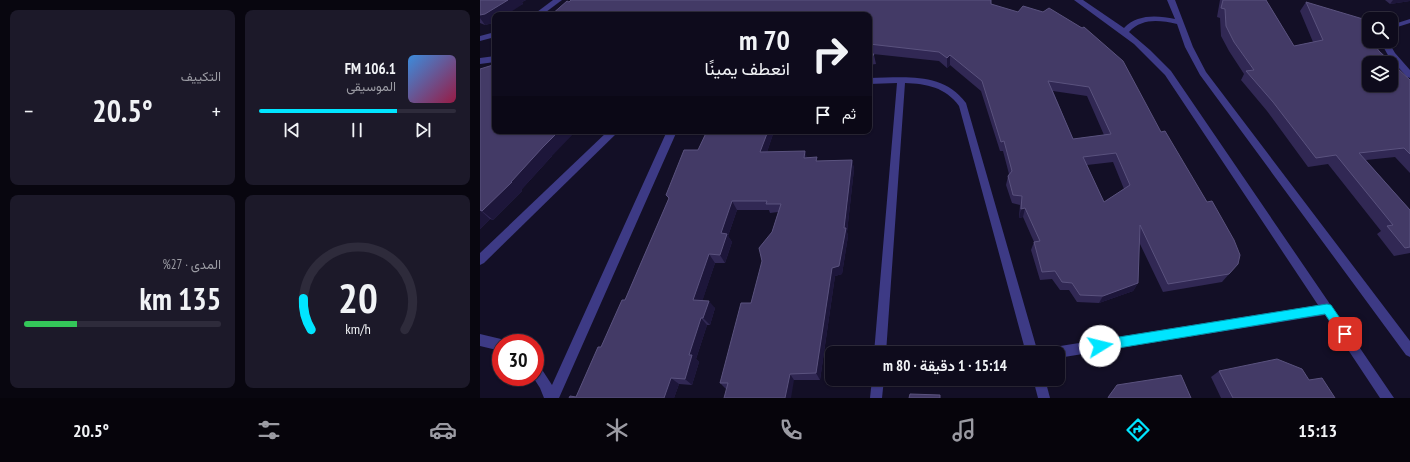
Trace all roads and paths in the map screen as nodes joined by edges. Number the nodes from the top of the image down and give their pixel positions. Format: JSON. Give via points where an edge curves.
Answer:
{"nodes":[{"id":1,"x":558,"y":0,"type":"edge"},
{"id":2,"x":1078,"y":0,"type":"edge"},
{"id":3,"x":1171,"y":0,"type":"edge"},
{"id":4,"x":541,"y":12,"type":"edge"},
{"id":5,"x":1410,"y":21,"type":"edge"},
{"id":6,"x":1180,"y":23,"type":"junction"},
{"id":7,"x":1398,"y":25,"type":"edge"},
{"id":8,"x":1125,"y":31,"type":"junction"},
{"id":9,"x":492,"y":35,"type":"edge"},
{"id":10,"x":480,"y":39,"type":"edge"},
{"id":11,"x":1387,"y":48,"type":"edge"},
{"id":12,"x":492,"y":59,"type":"edge"},
{"id":13,"x":480,"y":61,"type":"edge"},
{"id":14,"x":1410,"y":75,"type":"edge"},
{"id":15,"x":872,"y":81,"type":"edge"},
{"id":16,"x":901,"y":82,"type":"junction"},
{"id":17,"x":611,"y":134,"type":"edge"},
{"id":18,"x":671,"y":134,"type":"edge"},
{"id":19,"x":480,"y":260,"type":"edge"},
{"id":20,"x":1327,"y":309,"type":"junction"},
{"id":21,"x":480,"y":340,"type":"edge"},
{"id":22,"x":492,"y":343,"type":"edge"},
{"id":23,"x":881,"y":346,"type":"edge"},
{"id":24,"x":1030,"y":346,"type":"edge"},
{"id":25,"x":1065,"y":351,"type":"edge"},
{"id":26,"x":1410,"y":351,"type":"edge"},
{"id":27,"x":544,"y":382,"type":"edge"},
{"id":28,"x":877,"y":386,"type":"edge"},
{"id":29,"x":1041,"y":386,"type":"edge"},
{"id":30,"x":551,"y":398,"type":"edge"},
{"id":31,"x":876,"y":398,"type":"edge"},
{"id":32,"x":1044,"y":398,"type":"edge"},
{"id":33,"x":1388,"y":398,"type":"edge"}],
"edges":[{"from":1,"to":4,"type":"street"},
{"from":2,"to":8,"type":"street"},
{"from":3,"to":6,"type":"street"},
{"from":5,"to":7,"type":"street"},
{"from":6,"to":8,"type":"street","via":[[1150,19],[1137,22]]},
{"from":6,"to":26,"type":"street","via":[[1203,73]]},
{"from":8,"to":20,"type":"street","via":[[1148,51],[1177,85]]},
{"from":9,"to":10,"type":"street"},
{"from":11,"to":14,"type":"street"},
{"from":12,"to":13,"type":"street"},
{"from":15,"to":16,"type":"street"},
{"from":16,"to":23,"type":"street"},
{"from":16,"to":24,"type":"street","via":[[926,81],[942,86],[955,94],[963,105]]},
{"from":17,"to":19,"type":"street"},
{"from":18,"to":30,"type":"street"},
{"from":20,"to":25,"type":"street"},
{"from":20,"to":33,"type":"street"},
{"from":21,"to":22,"type":"street"},
{"from":27,"to":30,"type":"street"},
{"from":28,"to":31,"type":"street"},
{"from":29,"to":32,"type":"street"}]}
